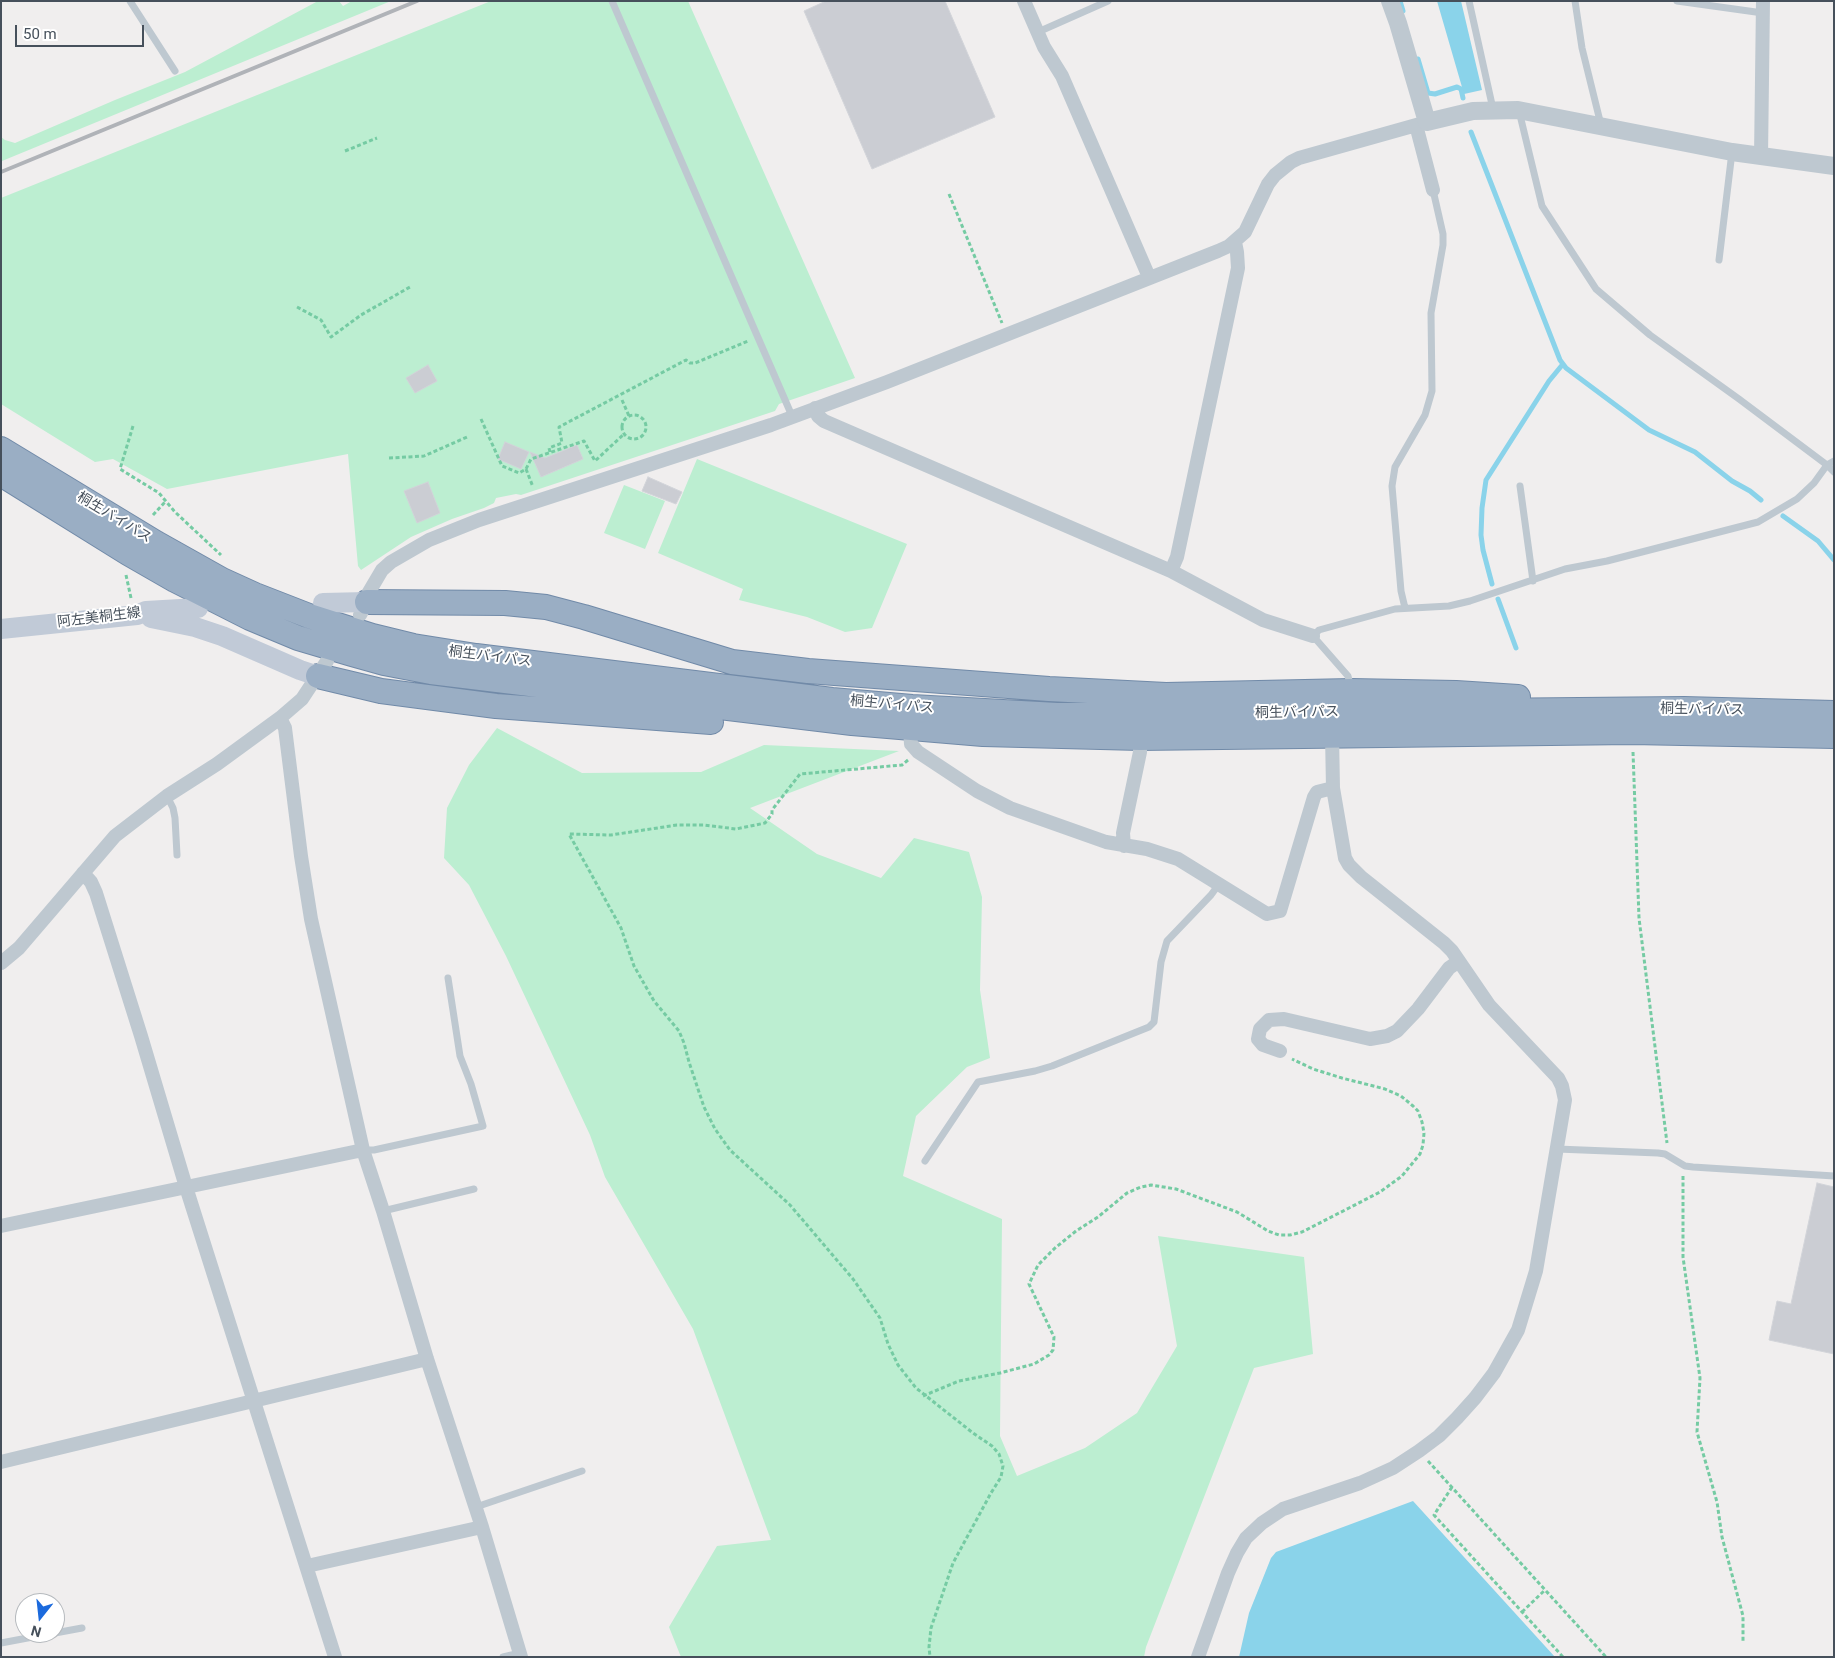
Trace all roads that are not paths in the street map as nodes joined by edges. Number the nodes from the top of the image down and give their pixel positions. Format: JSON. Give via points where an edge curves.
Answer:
{"nodes":[{"id":1,"x":130,"y":1,"type":"edge"},
{"id":2,"x":612,"y":1,"type":"edge"},
{"id":3,"x":1024,"y":1,"type":"edge"},
{"id":4,"x":1108,"y":1,"type":"edge"},
{"id":5,"x":1390,"y":1,"type":"edge"},
{"id":6,"x":1469,"y":1,"type":"edge"},
{"id":7,"x":1575,"y":1,"type":"edge"},
{"id":8,"x":1677,"y":1,"type":"edge"},
{"id":9,"x":1763,"y":7,"type":"edge"},
{"id":10,"x":1038,"y":32,"type":"junction"},
{"id":11,"x":175,"y":71,"type":"dead end"},
{"id":12,"x":1493,"y":110,"type":"junction"},
{"id":13,"x":1519,"y":110,"type":"junction"},
{"id":14,"x":1421,"y":124,"type":"junction"},
{"id":15,"x":1601,"y":125,"type":"junction"},
{"id":16,"x":1732,"y":152,"type":"junction"},
{"id":17,"x":1762,"y":157,"type":"junction"},
{"id":18,"x":1834,"y":166,"type":"edge"},
{"id":19,"x":1433,"y":190,"type":"joint"},
{"id":20,"x":1235,"y":242,"type":"junction"},
{"id":21,"x":1719,"y":260,"type":"dead end"},
{"id":22,"x":1149,"y":278,"type":"junction"},
{"id":23,"x":815,"y":408,"type":"junction"},
{"id":24,"x":792,"y":416,"type":"junction"},
{"id":25,"x":1,"y":449,"type":"edge"},
{"id":26,"x":1834,"y":461,"type":"edge"},
{"id":27,"x":1827,"y":465,"type":"junction"},
{"id":28,"x":1834,"y":472,"type":"edge"},
{"id":29,"x":1,"y":474,"type":"edge"},
{"id":30,"x":1520,"y":486,"type":"dead end"},
{"id":31,"x":1171,"y":571,"type":"junction"},
{"id":32,"x":1533,"y":580,"type":"junction"},
{"id":33,"x":323,"y":604,"type":"dead end"},
{"id":34,"x":198,"y":608,"type":"dead end"},
{"id":35,"x":1405,"y":608,"type":"junction"},
{"id":36,"x":364,"y":609,"type":"junction"},
{"id":37,"x":135,"y":610,"type":"junction"},
{"id":38,"x":1,"y":629,"type":"edge"},
{"id":39,"x":1313,"y":636,"type":"junction"},
{"id":40,"x":323,"y":668,"type":"junction"},
{"id":41,"x":1351,"y":691,"type":"junction"},
{"id":42,"x":1587,"y":711,"type":"junction"},
{"id":43,"x":1834,"y":713,"type":"edge"},
{"id":44,"x":280,"y":718,"type":"junction"},
{"id":45,"x":852,"y":724,"type":"junction"},
{"id":46,"x":910,"y":729,"type":"junction"},
{"id":47,"x":1332,"y":735,"type":"junction"},
{"id":48,"x":1834,"y":736,"type":"edge"},
{"id":49,"x":1140,"y":738,"type":"junction"},
{"id":50,"x":1333,"y":788,"type":"junction"},
{"id":51,"x":167,"y":796,"type":"junction"},
{"id":52,"x":1124,"y":846,"type":"junction"},
{"id":53,"x":177,"y":855,"type":"dead end"},
{"id":54,"x":83,"y":873,"type":"junction"},
{"id":55,"x":1219,"y":884,"type":"junction"},
{"id":56,"x":1459,"y":961,"type":"junction"},
{"id":57,"x":1,"y":963,"type":"edge"},
{"id":58,"x":448,"y":978,"type":"dead end"},
{"id":59,"x":1280,"y":1051,"type":"road end"},
{"id":60,"x":1557,"y":1149,"type":"junction"},
{"id":61,"x":363,"y":1150,"type":"junction"},
{"id":62,"x":925,"y":1161,"type":"dead end"},
{"id":63,"x":1834,"y":1176,"type":"edge"},
{"id":64,"x":186,"y":1187,"type":"junction"},
{"id":65,"x":474,"y":1189,"type":"dead end"},
{"id":66,"x":383,"y":1211,"type":"junction"},
{"id":67,"x":1,"y":1226,"type":"edge"},
{"id":68,"x":427,"y":1359,"type":"junction"},
{"id":69,"x":254,"y":1401,"type":"junction"},
{"id":70,"x":1,"y":1462,"type":"edge"},
{"id":71,"x":582,"y":1471,"type":"dead end"},
{"id":72,"x":476,"y":1507,"type":"junction"},
{"id":73,"x":482,"y":1527,"type":"junction"},
{"id":74,"x":307,"y":1566,"type":"junction"},
{"id":75,"x":82,"y":1628,"type":"dead end"},
{"id":76,"x":65,"y":1631,"type":"edge"},
{"id":77,"x":15,"y":1640,"type":"edge"},
{"id":78,"x":1,"y":1643,"type":"edge"},
{"id":79,"x":520,"y":1655,"type":"edge"},
{"id":80,"x":335,"y":1657,"type":"edge"},
{"id":81,"x":503,"y":1657,"type":"edge"},
{"id":82,"x":1198,"y":1657,"type":"edge"}],
"edges":[{"from":1,"to":11,"type":"lane"},
{"from":2,"to":24,"type":"lane"},
{"from":3,"to":10,"type":"street"},
{"from":4,"to":10,"type":"lane"},
{"from":5,"to":14,"type":"street"},
{"from":6,"to":12,"type":"lane"},
{"from":7,"to":15,"type":"lane","via":[[1582,48]]},
{"from":8,"to":9,"type":"lane"},
{"from":9,"to":17,"type":"street"},
{"from":10,"to":22,"type":"street","via":[[1062,76]]},
{"from":12,"to":13,"type":"street"},
{"from":12,"to":14,"type":"street","via":[[1473,111]]},
{"from":13,"to":15,"type":"street"},
{"from":13,"to":27,"type":"lane","via":[[1542,206],[1596,290],[1650,335]]},
{"from":14,"to":19,"type":"street"},
{"from":14,"to":20,"type":"street","via":[[1291,162],[1268,184],[1245,232]]},
{"from":15,"to":16,"type":"street"},
{"from":16,"to":17,"type":"street"},
{"from":16,"to":21,"type":"lane"},
{"from":17,"to":18,"type":"street"},
{"from":19,"to":35,"type":"lane","via":[[1443,245],[1431,313],[1432,391],[1425,415],[1395,467],[1392,486]]},
{"from":20,"to":22,"type":"street"},
{"from":20,"to":31,"type":"street","via":[[1238,268]]},
{"from":22,"to":23,"type":"street"},
{"from":23,"to":24,"type":"street"},
{"from":23,"to":31,"type":"street","via":[[824,421]]},
{"from":24,"to":36,"type":"street","via":[[442,533],[382,570],[369,592]]},
{"from":25,"to":42,"type":"highway","name":"桐生バイパス","via":[[222,580],[309,616],[413,646],[832,700],[912,707],[1057,715]]},
{"from":26,"to":27,"type":"lane"},
{"from":27,"to":28,"type":"lane"},
{"from":27,"to":32,"type":"lane","via":[[1797,499],[1758,522]]},
{"from":29,"to":45,"type":"highway","name":"桐生バイパス","via":[[128,553],[203,594],[274,628],[352,654],[431,672]]},
{"from":30,"to":32,"type":"lane"},
{"from":31,"to":39,"type":"street","via":[[1263,620]]},
{"from":32,"to":35,"type":"lane","via":[[1449,606]]},
{"from":33,"to":36,"type":"main road"},
{"from":34,"to":37,"type":"main road","name":"阿左美桐生線"},
{"from":35,"to":39,"type":"lane","via":[[1319,630]]},
{"from":36,"to":41,"type":"highway","via":[[505,603],[546,608],[732,662],[808,671],[1150,695]]},
{"from":37,"to":38,"type":"main road","name":"阿左美桐生線"},
{"from":37,"to":40,"type":"main road"},
{"from":39,"to":41,"type":"lane","via":[[1348,676]]},
{"from":40,"to":44,"type":"street","via":[[302,699]]},
{"from":40,"to":45,"type":"highway","via":[[381,691],[496,706],[792,727]]},
{"from":41,"to":42,"type":"highway","via":[[1521,697],[1551,700]]},
{"from":42,"to":43,"type":"highway","name":"桐生バイパス","via":[[1684,709]]},
{"from":44,"to":51,"type":"street"},
{"from":44,"to":61,"type":"street","via":[[285,728],[311,919]]},
{"from":45,"to":46,"type":"highway","name":"桐生バイパス"},
{"from":46,"to":49,"type":"highway","name":"桐生バイパス"},
{"from":46,"to":52,"type":"street","via":[[912,744],[918,752],[1010,808]]},
{"from":47,"to":48,"type":"highway","name":"桐生バイパス","via":[[1632,732]]},
{"from":47,"to":49,"type":"highway","name":"桐生バイパス"},
{"from":47,"to":50,"type":"street"},
{"from":49,"to":52,"type":"street","via":[[1123,833]]},
{"from":50,"to":55,"type":"street","via":[[1317,792],[1314,798],[1280,911],[1267,914]]},
{"from":50,"to":56,"type":"street","via":[[1349,866],[1444,943]]},
{"from":51,"to":53,"type":"lane","via":[[175,818]]},
{"from":51,"to":54,"type":"street","via":[[115,836]]},
{"from":52,"to":55,"type":"street","via":[[1178,859]]},
{"from":54,"to":57,"type":"street","via":[[19,948]]},
{"from":54,"to":64,"type":"street","via":[[96,893]]},
{"from":55,"to":62,"type":"lane","via":[[1167,941],[1161,962],[1154,1022],[1149,1027],[1035,1072],[978,1082]]},
{"from":56,"to":59,"type":"street","via":[[1449,968],[1397,1031],[1370,1039],[1284,1020],[1269,1020],[1260,1029],[1258,1039]]},
{"from":56,"to":60,"type":"street","via":[[1489,1004],[1558,1078],[1565,1100]]},
{"from":58,"to":61,"type":"lane","via":[[460,1056],[482,1126]]},
{"from":60,"to":63,"type":"lane","via":[[1666,1154],[1685,1166]]},
{"from":60,"to":82,"type":"street","via":[[1536,1271],[1518,1330],[1498,1366],[1475,1398],[1439,1436],[1419,1451],[1394,1468],[1360,1483],[1283,1509],[1246,1538],[1228,1573]]},
{"from":61,"to":64,"type":"street"},
{"from":61,"to":66,"type":"street"},
{"from":64,"to":67,"type":"street"},
{"from":64,"to":69,"type":"street"},
{"from":65,"to":66,"type":"lane"},
{"from":66,"to":68,"type":"street"},
{"from":68,"to":69,"type":"street"},
{"from":68,"to":72,"type":"street"},
{"from":69,"to":70,"type":"street"},
{"from":69,"to":74,"type":"street"},
{"from":71,"to":72,"type":"lane"},
{"from":72,"to":73,"type":"street"},
{"from":73,"to":74,"type":"street"},
{"from":73,"to":79,"type":"street"},
{"from":74,"to":80,"type":"street"},
{"from":75,"to":76,"type":"lane"},
{"from":77,"to":78,"type":"lane"},
{"from":79,"to":81,"type":"lane"}]}
